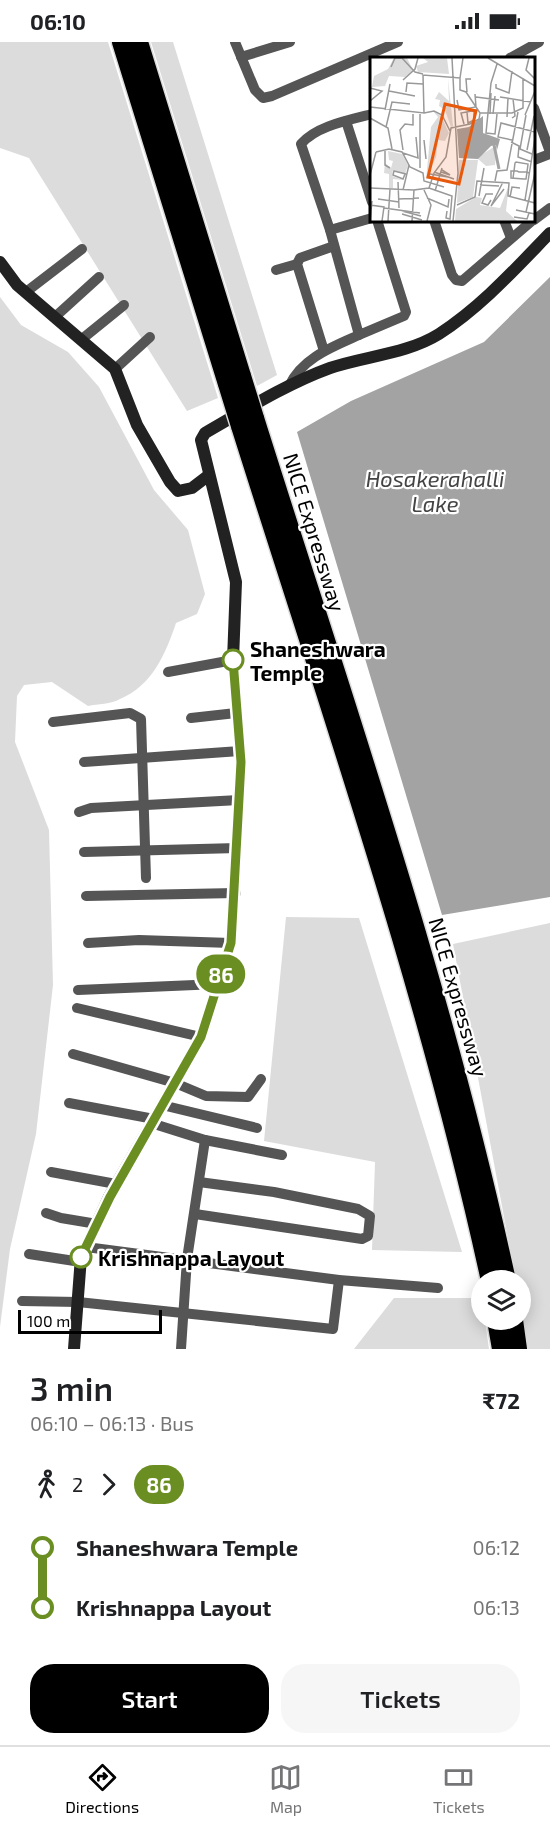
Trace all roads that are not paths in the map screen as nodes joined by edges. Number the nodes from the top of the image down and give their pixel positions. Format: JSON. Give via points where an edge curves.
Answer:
{"nodes":[{"id":1,"x":122,"y":42,"type":"edge"},
{"id":2,"x":139,"y":42,"type":"edge"},
{"id":3,"x":235,"y":42,"type":"edge"},
{"id":4,"x":290,"y":42,"type":"edge"},
{"id":5,"x":398,"y":42,"type":"edge"},
{"id":6,"x":539,"y":42,"type":"edge"},
{"id":7,"x":242,"y":57,"type":"junction"},
{"id":8,"x":515,"y":57,"type":"edge"},
{"id":9,"x":535,"y":111,"type":"edge"},
{"id":10,"x":370,"y":115,"type":"edge"},
{"id":11,"x":346,"y":121,"type":"junction"},
{"id":12,"x":550,"y":153,"type":"edge"},
{"id":13,"x":535,"y":160,"type":"edge"},
{"id":14,"x":370,"y":196,"type":"edge"},
{"id":15,"x":550,"y":208,"type":"edge"},
{"id":16,"x":370,"y":219,"type":"edge"},
{"id":17,"x":535,"y":219,"type":"edge"},
{"id":18,"x":378,"y":222,"type":"edge"},
{"id":19,"x":435,"y":222,"type":"edge"},
{"id":20,"x":505,"y":222,"type":"edge"},
{"id":21,"x":531,"y":222,"type":"edge"},
{"id":22,"x":330,"y":230,"type":"junction"},
{"id":23,"x":550,"y":233,"type":"edge"},
{"id":24,"x":511,"y":238,"type":"junction"},
{"id":25,"x":334,"y":246,"type":"junction"},
{"id":26,"x":82,"y":249,"type":"dead end"},
{"id":27,"x":0,"y":262,"type":"edge"},
{"id":28,"x":297,"y":264,"type":"junction"},
{"id":29,"x":276,"y":270,"type":"dead end"},
{"id":30,"x":99,"y":277,"type":"dead end"},
{"id":31,"x":26,"y":292,"type":"junction"},
{"id":32,"x":123,"y":305,"type":"dead end"},
{"id":33,"x":56,"y":316,"type":"junction"},
{"id":34,"x":359,"y":335,"type":"junction"},
{"id":35,"x":150,"y":337,"type":"dead end"},
{"id":36,"x":82,"y":339,"type":"junction"},
{"id":37,"x":324,"y":351,"type":"junction"},
{"id":38,"x":115,"y":369,"type":"junction"},
{"id":39,"x":234,"y":380,"type":"junction"},
{"id":40,"x":290,"y":386,"type":"junction"},
{"id":41,"x":248,"y":422,"type":"junction"},
{"id":42,"x":209,"y":475,"type":"junction"},
{"id":43,"x":233,"y":660,"type":"junction"},
{"id":44,"x":168,"y":672,"type":"dead end"},
{"id":45,"x":236,"y":713,"type":"junction"},
{"id":46,"x":191,"y":718,"type":"dead end"},
{"id":47,"x":53,"y":722,"type":"dead end"},
{"id":48,"x":240,"y":751,"type":"junction"},
{"id":49,"x":143,"y":760,"type":"junction"},
{"id":50,"x":84,"y":762,"type":"dead end"},
{"id":51,"x":239,"y":800,"type":"junction"},
{"id":52,"x":143,"y":805,"type":"junction"},
{"id":53,"x":79,"y":812,"type":"dead end"},
{"id":54,"x":237,"y":848,"type":"junction"},
{"id":55,"x":145,"y":850,"type":"junction"},
{"id":56,"x":84,"y":852,"type":"dead end"},
{"id":57,"x":146,"y":878,"type":"dead end"},
{"id":58,"x":236,"y":893,"type":"junction"},
{"id":59,"x":86,"y":896,"type":"dead end"},
{"id":60,"x":88,"y":943,"type":"dead end"},
{"id":61,"x":231,"y":943,"type":"junction"},
{"id":62,"x":218,"y":984,"type":"junction"},
{"id":63,"x":78,"y":990,"type":"dead end"},
{"id":64,"x":77,"y":1008,"type":"dead end"},
{"id":65,"x":201,"y":1037,"type":"junction"},
{"id":66,"x":73,"y":1053,"type":"dead end"},
{"id":67,"x":261,"y":1079,"type":"dead end"},
{"id":68,"x":175,"y":1083,"type":"junction"},
{"id":69,"x":69,"y":1103,"type":"dead end"},
{"id":70,"x":162,"y":1105,"type":"junction"},
{"id":71,"x":153,"y":1121,"type":"junction"},
{"id":72,"x":257,"y":1128,"type":"dead end"},
{"id":73,"x":205,"y":1140,"type":"junction"},
{"id":74,"x":282,"y":1155,"type":"dead end"},
{"id":75,"x":51,"y":1172,"type":"dead end"},
{"id":76,"x":199,"y":1182,"type":"junction"},
{"id":77,"x":117,"y":1184,"type":"junction"},
{"id":78,"x":46,"y":1212,"type":"dead end"},
{"id":79,"x":195,"y":1214,"type":"junction"},
{"id":80,"x":97,"y":1224,"type":"junction"},
{"id":81,"x":86,"y":1247,"type":"junction"},
{"id":82,"x":29,"y":1254,"type":"dead end"},
{"id":83,"x":187,"y":1259,"type":"junction"},
{"id":84,"x":81,"y":1262,"type":"junction"},
{"id":85,"x":487,"y":1270,"type":"edge"},
{"id":86,"x":505,"y":1270,"type":"edge"},
{"id":87,"x":339,"y":1280,"type":"junction"},
{"id":88,"x":438,"y":1287,"type":"dead end"},
{"id":89,"x":22,"y":1302,"type":"dead end"},
{"id":90,"x":78,"y":1302,"type":"junction"},
{"id":91,"x":184,"y":1314,"type":"junction"},
{"id":92,"x":498,"y":1330,"type":"edge"},
{"id":93,"x":515,"y":1330,"type":"edge"},
{"id":94,"x":74,"y":1349,"type":"edge"},
{"id":95,"x":181,"y":1349,"type":"edge"},
{"id":96,"x":501,"y":1349,"type":"edge"},
{"id":97,"x":518,"y":1349,"type":"edge"}],
"edges":[{"from":1,"to":39,"type":"highway","name":"NICE Expressway"},
{"from":2,"to":39,"type":"highway","name":"NICE Expressway"},
{"from":3,"to":7,"type":"street"},
{"from":4,"to":7,"type":"street"},
{"from":5,"to":7,"type":"street","via":[[263,98],[255,90]]},
{"from":6,"to":8,"type":"street"},
{"from":9,"to":12,"type":"street"},
{"from":10,"to":11,"type":"street"},
{"from":11,"to":14,"type":"street"},
{"from":11,"to":22,"type":"street","via":[[307,137],[301,144]]},
{"from":12,"to":13,"type":"street"},
{"from":15,"to":17,"type":"street"},
{"from":16,"to":22,"type":"street"},
{"from":18,"to":34,"type":"street","via":[[406,312]]},
{"from":19,"to":24,"type":"street","via":[[456,280],[462,281]]},
{"from":20,"to":24,"type":"street"},
{"from":21,"to":24,"type":"street"},
{"from":22,"to":25,"type":"street"},
{"from":23,"to":40,"type":"street","via":[[493,291],[437,335],[331,368]]},
{"from":25,"to":28,"type":"street","via":[[300,258]]},
{"from":25,"to":34,"type":"street"},
{"from":26,"to":31,"type":"street"},
{"from":27,"to":31,"type":"street"},
{"from":28,"to":29,"type":"street"},
{"from":28,"to":37,"type":"street"},
{"from":30,"to":33,"type":"street"},
{"from":31,"to":33,"type":"street"},
{"from":32,"to":36,"type":"street"},
{"from":33,"to":36,"type":"street"},
{"from":34,"to":37,"type":"street"},
{"from":35,"to":38,"type":"street"},
{"from":36,"to":38,"type":"street"},
{"from":37,"to":40,"type":"street","via":[[296,370]]},
{"from":38,"to":42,"type":"street","via":[[137,425],[170,482],[178,491],[192,488]]},
{"from":39,"to":41,"type":"highway","name":"NICE Expressway","bridge":true},
{"from":40,"to":42,"type":"street","via":[[205,433],[201,440]]},
{"from":41,"to":85,"type":"highway","name":"NICE Expressway","via":[[411,972],[466,1173]]},
{"from":41,"to":86,"type":"highway","name":"NICE Expressway","via":[[434,989],[483,1169]]},
{"from":42,"to":43,"type":"street","via":[[236,582]]},
{"from":43,"to":44,"type":"street"},
{"from":43,"to":45,"type":"street"},
{"from":45,"to":46,"type":"street"},
{"from":45,"to":48,"type":"street"},
{"from":47,"to":49,"type":"street","via":[[134,714],[141,720]]},
{"from":48,"to":49,"type":"street"},
{"from":48,"to":51,"type":"street"},
{"from":49,"to":50,"type":"street"},
{"from":49,"to":52,"type":"street"},
{"from":51,"to":52,"type":"street"},
{"from":51,"to":54,"type":"street"},
{"from":52,"to":53,"type":"street","via":[[91,807]]},
{"from":52,"to":55,"type":"street"},
{"from":54,"to":55,"type":"street"},
{"from":54,"to":58,"type":"street"},
{"from":55,"to":56,"type":"street"},
{"from":55,"to":57,"type":"street"},
{"from":58,"to":59,"type":"street"},
{"from":58,"to":61,"type":"street"},
{"from":60,"to":61,"type":"street"},
{"from":61,"to":62,"type":"street"},
{"from":62,"to":63,"type":"street"},
{"from":62,"to":65,"type":"street"},
{"from":64,"to":65,"type":"street"},
{"from":65,"to":68,"type":"street"},
{"from":66,"to":68,"type":"street"},
{"from":67,"to":68,"type":"street","via":[[245,1098],[206,1096]]},
{"from":68,"to":70,"type":"street"},
{"from":69,"to":71,"type":"street"},
{"from":70,"to":71,"type":"street"},
{"from":70,"to":72,"type":"street"},
{"from":71,"to":73,"type":"street"},
{"from":71,"to":77,"type":"street"},
{"from":73,"to":74,"type":"street"},
{"from":73,"to":76,"type":"street"},
{"from":75,"to":77,"type":"street"},
{"from":76,"to":79,"type":"street"},
{"from":76,"to":79,"type":"street","via":[[358,1209],[370,1216],[368,1236],[362,1239]]},
{"from":77,"to":80,"type":"street"},
{"from":78,"to":80,"type":"street"},
{"from":79,"to":83,"type":"street"},
{"from":80,"to":81,"type":"street"},
{"from":81,"to":83,"type":"street"},
{"from":81,"to":84,"type":"street"},
{"from":82,"to":84,"type":"street"},
{"from":83,"to":87,"type":"street"},
{"from":83,"to":91,"type":"street"},
{"from":84,"to":90,"type":"street"},
{"from":87,"to":88,"type":"street"},
{"from":87,"to":91,"type":"street","via":[[333,1329]]},
{"from":89,"to":90,"type":"street"},
{"from":90,"to":91,"type":"street"},
{"from":90,"to":94,"type":"street"},
{"from":91,"to":95,"type":"street"},
{"from":92,"to":96,"type":"highway"},
{"from":93,"to":97,"type":"highway"}]}
